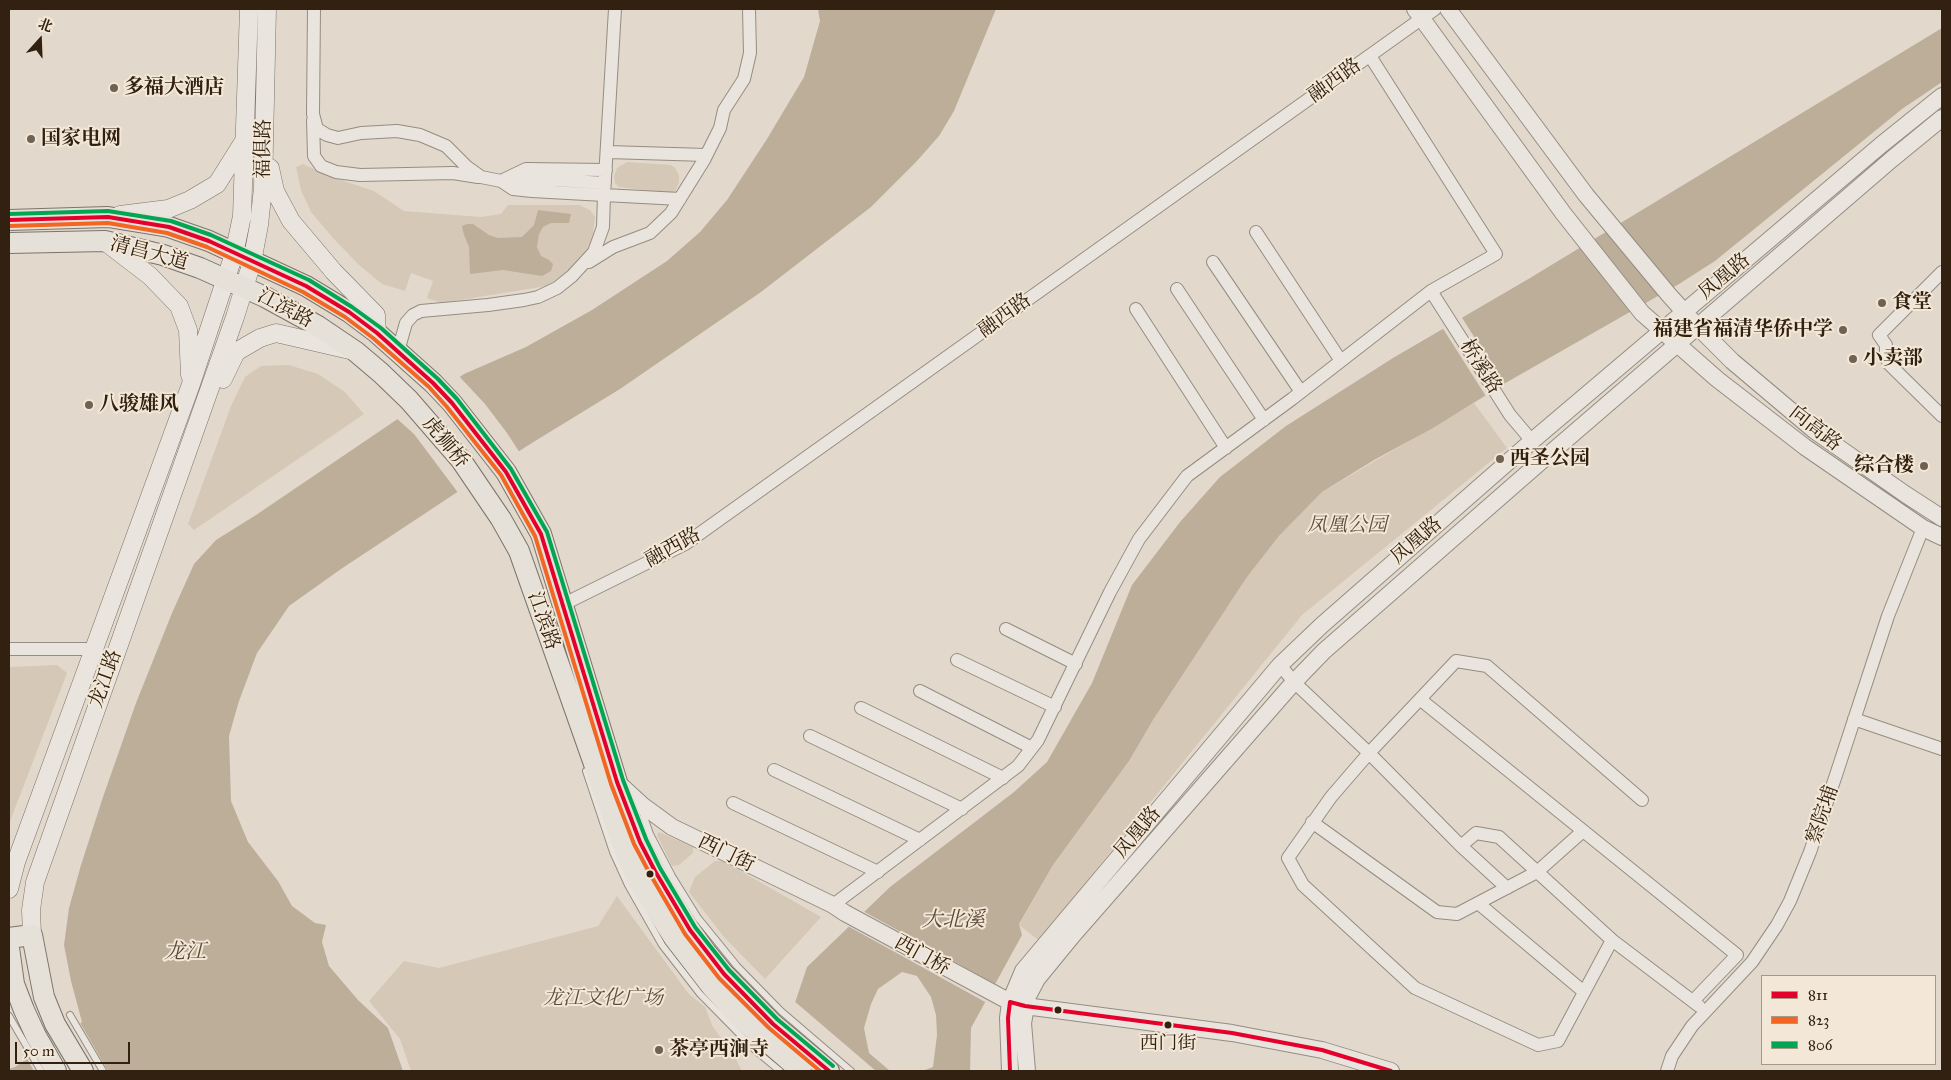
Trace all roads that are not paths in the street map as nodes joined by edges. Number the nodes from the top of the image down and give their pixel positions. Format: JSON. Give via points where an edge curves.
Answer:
{"nodes":[{"id":1,"x":249,"y":9,"type":"edge"},
{"id":2,"x":267,"y":9,"type":"edge"},
{"id":3,"x":314,"y":9,"type":"edge"},
{"id":4,"x":615,"y":9,"type":"edge"},
{"id":5,"x":750,"y":9,"type":"edge"},
{"id":6,"x":1448,"y":9,"type":"edge"},
{"id":7,"x":1424,"y":12,"type":"edge"},
{"id":8,"x":1370,"y":56,"type":"junction"},
{"id":9,"x":1942,"y":96,"type":"edge"},
{"id":10,"x":313,"y":114,"type":"junction"},
{"id":11,"x":1942,"y":118,"type":"edge"},
{"id":12,"x":264,"y":136,"type":"junction"},
{"id":13,"x":244,"y":141,"type":"junction"},
{"id":14,"x":608,"y":152,"type":"junction"},
{"id":15,"x":706,"y":155,"type":"junction"},
{"id":16,"x":481,"y":177,"type":"junction"},
{"id":17,"x":501,"y":181,"type":"junction"},
{"id":18,"x":605,"y":183,"type":"junction"},
{"id":19,"x":680,"y":200,"type":"junction"},
{"id":20,"x":108,"y":217,"type":"junction"},
{"id":21,"x":9,"y":220,"type":"edge"},
{"id":22,"x":1256,"y":232,"type":"dead end"},
{"id":23,"x":105,"y":241,"type":"junction"},
{"id":24,"x":209,"y":241,"type":"joint"},
{"id":25,"x":9,"y":243,"type":"edge"},
{"id":26,"x":234,"y":254,"type":"junction"},
{"id":27,"x":252,"y":262,"type":"junction"},
{"id":28,"x":1213,"y":262,"type":"dead end"},
{"id":29,"x":200,"y":268,"type":"joint"},
{"id":30,"x":581,"y":268,"type":"junction"},
{"id":31,"x":1942,"y":272,"type":"edge"},
{"id":32,"x":226,"y":279,"type":"junction"},
{"id":33,"x":245,"y":287,"type":"junction"},
{"id":34,"x":1177,"y":289,"type":"dead end"},
{"id":35,"x":1434,"y":294,"type":"junction"},
{"id":36,"x":1136,"y":309,"type":"dead end"},
{"id":37,"x":1684,"y":312,"type":"junction"},
{"id":38,"x":1698,"y":326,"type":"junction"},
{"id":39,"x":1662,"y":330,"type":"junction"},
{"id":40,"x":377,"y":333,"type":"junction"},
{"id":41,"x":1677,"y":344,"type":"junction"},
{"id":42,"x":398,"y":350,"type":"junction"},
{"id":43,"x":355,"y":351,"type":"junction"},
{"id":44,"x":1341,"y":361,"type":"junction"},
{"id":45,"x":433,"y":383,"type":"joint"},
{"id":46,"x":190,"y":387,"type":"junction"},
{"id":47,"x":1301,"y":392,"type":"junction"},
{"id":48,"x":409,"y":400,"type":"joint"},
{"id":49,"x":1942,"y":416,"type":"edge"},
{"id":50,"x":1264,"y":420,"type":"junction"},
{"id":51,"x":196,"y":424,"type":"junction"},
{"id":52,"x":1532,"y":441,"type":"junction"},
{"id":53,"x":1226,"y":448,"type":"junction"},
{"id":54,"x":506,"y":472,"type":"joint"},
{"id":55,"x":481,"y":489,"type":"junction"},
{"id":56,"x":1942,"y":518,"type":"edge"},
{"id":57,"x":1923,"y":528,"type":"junction"},
{"id":58,"x":1942,"y":538,"type":"edge"},
{"id":59,"x":564,"y":604,"type":"junction"},
{"id":60,"x":536,"y":621,"type":"dead end"},
{"id":61,"x":1006,"y":629,"type":"dead end"},
{"id":62,"x":9,"y":649,"type":"edge"},
{"id":63,"x":93,"y":649,"type":"junction"},
{"id":64,"x":957,"y":660,"type":"dead end"},
{"id":65,"x":1076,"y":664,"type":"junction"},
{"id":66,"x":1280,"y":665,"type":"junction"},
{"id":67,"x":1294,"y":682,"type":"junction"},
{"id":68,"x":920,"y":691,"type":"dead end"},
{"id":69,"x":1421,"y":700,"type":"junction"},
{"id":70,"x":1055,"y":707,"type":"junction"},
{"id":71,"x":862,"y":708,"type":"dead end"},
{"id":72,"x":1854,"y":719,"type":"junction"},
{"id":73,"x":810,"y":736,"type":"dead end"},
{"id":74,"x":1032,"y":748,"type":"junction"},
{"id":75,"x":1942,"y":749,"type":"edge"},
{"id":76,"x":1369,"y":753,"type":"junction"},
{"id":77,"x":585,"y":767,"type":"dead end"},
{"id":78,"x":774,"y":770,"type":"dead end"},
{"id":79,"x":1003,"y":778,"type":"junction"},
{"id":80,"x":617,"y":782,"type":"junction"},
{"id":81,"x":1642,"y":800,"type":"dead end"},
{"id":82,"x":638,"y":802,"type":"junction"},
{"id":83,"x":733,"y":803,"type":"dead end"},
{"id":84,"x":962,"y":809,"type":"junction"},
{"id":85,"x":1312,"y":822,"type":"junction"},
{"id":86,"x":1583,"y":831,"type":"junction"},
{"id":87,"x":920,"y":840,"type":"junction"},
{"id":88,"x":1461,"y":846,"type":"junction"},
{"id":89,"x":878,"y":872,"type":"junction"},
{"id":90,"x":1537,"y":872,"type":"junction"},
{"id":91,"x":1507,"y":888,"type":"junction"},
{"id":92,"x":9,"y":889,"type":"edge"},
{"id":93,"x":1478,"y":903,"type":"junction"},
{"id":94,"x":839,"y":909,"type":"junction"},
{"id":95,"x":32,"y":935,"type":"junction"},
{"id":96,"x":9,"y":938,"type":"edge"},
{"id":97,"x":1612,"y":940,"type":"junction"},
{"id":98,"x":9,"y":948,"type":"edge"},
{"id":99,"x":38,"y":965,"type":"junction"},
{"id":100,"x":10,"y":968,"type":"edge"},
{"id":101,"x":1584,"y":992,"type":"junction"},
{"id":102,"x":1693,"y":1001,"type":"junction"},
{"id":103,"x":1012,"y":1002,"type":"junction"},
{"id":104,"x":14,"y":1008,"type":"edge"},
{"id":105,"x":1706,"y":1011,"type":"junction"},
{"id":106,"x":62,"y":1019,"type":"junction"},
{"id":107,"x":768,"y":1031,"type":"junction"},
{"id":108,"x":30,"y":1039,"type":"junction"},
{"id":109,"x":41,"y":1071,"type":"edge"},
{"id":110,"x":56,"y":1071,"type":"edge"},
{"id":111,"x":83,"y":1071,"type":"edge"},
{"id":112,"x":103,"y":1071,"type":"edge"},
{"id":113,"x":780,"y":1071,"type":"edge"},
{"id":114,"x":801,"y":1071,"type":"edge"},
{"id":115,"x":829,"y":1071,"type":"edge"},
{"id":116,"x":851,"y":1071,"type":"edge"},
{"id":117,"x":1010,"y":1071,"type":"edge"},
{"id":118,"x":1028,"y":1071,"type":"edge"},
{"id":119,"x":1391,"y":1071,"type":"edge"},
{"id":120,"x":1667,"y":1071,"type":"edge"}],
"edges":[{"from":1,"to":13,"type":"main road","name":"福俱路"},
{"from":2,"to":12,"type":"main road","name":"福俱路"},
{"from":3,"to":10,"type":"street"},
{"from":4,"to":14,"type":"street"},
{"from":5,"to":15,"type":"street","via":[[750,53],[744,79],[724,110],[720,128]]},
{"from":6,"to":37,"type":"street","name":"向高路","via":[[1586,195]]},
{"from":7,"to":8,"type":"street","name":"融西路"},
{"from":7,"to":39,"type":"street","via":[[1457,68],[1563,213],[1642,313]]},
{"from":8,"to":35,"type":"street","via":[[1496,254]]},
{"from":8,"to":59,"type":"street","name":"融西路","via":[[685,544]]},
{"from":9,"to":37,"type":"street","name":"凤凰路"},
{"from":10,"to":16,"type":"street","via":[[317,129],[338,138],[361,133],[420,135],[446,146]]},
{"from":10,"to":16,"type":"street","via":[[314,156],[321,166],[336,172],[360,175],[453,173]]},
{"from":11,"to":38,"type":"street","name":"凤凰路"},
{"from":12,"to":27,"type":"main road","name":"福俱路","via":[[263,188]]},
{"from":12,"to":40,"type":"main road","via":[[272,180],[282,206],[334,272],[376,315]]},
{"from":13,"to":20,"type":"main road","via":[[217,184],[190,200],[168,209]]},
{"from":13,"to":26,"type":"main road","name":"福俱路","via":[[242,216]]},
{"from":14,"to":15,"type":"street"},
{"from":14,"to":18,"type":"street"},
{"from":15,"to":19,"type":"street"},
{"from":16,"to":17,"type":"street"},
{"from":17,"to":18,"type":"street","via":[[514,189],[532,192]]},
{"from":17,"to":18,"type":"street","via":[[526,169]]},
{"from":18,"to":19,"type":"street"},
{"from":18,"to":30,"type":"street","via":[[603,227],[594,252]]},
{"from":19,"to":30,"type":"street","via":[[650,233],[613,247]]},
{"from":20,"to":21,"type":"main road","name":"清昌大道"},
{"from":20,"to":24,"type":"main road","name":"清昌大道","via":[[169,227]]},
{"from":22,"to":44,"type":"street"},
{"from":23,"to":25,"type":"main road","name":"清昌大道"},
{"from":23,"to":29,"type":"main road","name":"清昌大道"},
{"from":23,"to":46,"type":"main road","via":[[150,276],[178,306],[188,330]]},
{"from":24,"to":26,"type":"main road","name":"江滨路"},
{"from":26,"to":27,"type":"main road","name":"江滨路"},
{"from":26,"to":32,"type":"main road","name":"福俱路"},
{"from":27,"to":33,"type":"main road","name":"福俱路"},
{"from":27,"to":40,"type":"main road","name":"江滨路","via":[[306,286]]},
{"from":28,"to":47,"type":"street"},
{"from":29,"to":32,"type":"main road","name":"江滨路"},
{"from":30,"to":42,"type":"street","via":[[557,288],[538,297],[421,311],[406,323]]},
{"from":31,"to":49,"type":"street","via":[[1879,335],[1886,345],[1889,364]]},
{"from":32,"to":33,"type":"main road","name":"江滨路"},
{"from":32,"to":46,"type":"main road","name":"龙江路"},
{"from":33,"to":43,"type":"main road","name":"江滨路","via":[[318,326]]},
{"from":33,"to":51,"type":"main road","name":"龙江路"},
{"from":34,"to":50,"type":"street"},
{"from":35,"to":44,"type":"street"},
{"from":35,"to":52,"type":"street","name":"桥溪路","via":[[1510,415]]},
{"from":36,"to":53,"type":"street"},
{"from":37,"to":38,"type":"street","name":"向高路"},
{"from":37,"to":39,"type":"street","name":"凤凰路"},
{"from":38,"to":41,"type":"street","name":"凤凰路"},
{"from":38,"to":56,"type":"street","name":"向高路","via":[[1732,361],[1815,431]]},
{"from":39,"to":41,"type":"street"},
{"from":39,"to":52,"type":"street","name":"凤凰路"},
{"from":40,"to":42,"type":"main road","name":"江滨路"},
{"from":41,"to":57,"type":"street","via":[[1805,447]]},
{"from":41,"to":67,"type":"street","name":"凤凰路","via":[[1324,651]]},
{"from":42,"to":45,"type":"main road","name":"江滨路"},
{"from":43,"to":48,"type":"main road","name":"江滨路"},
{"from":43,"to":51,"type":"main road","via":[[276,333],[260,338],[236,352]]},
{"from":44,"to":47,"type":"street"},
{"from":45,"to":54,"type":"main road","name":"虎狮桥"},
{"from":46,"to":63,"type":"main road","name":"龙江路"},
{"from":47,"to":50,"type":"street"},
{"from":48,"to":55,"type":"main road","name":"虎狮桥","via":[[461,460]]},
{"from":50,"to":53,"type":"street"},
{"from":51,"to":95,"type":"main road","name":"龙江路","via":[[35,882]]},
{"from":52,"to":66,"type":"street","name":"凤凰路"},
{"from":53,"to":65,"type":"street","via":[[1187,476],[1139,539]]},
{"from":54,"to":59,"type":"main road","name":"江滨路","via":[[541,534]]},
{"from":55,"to":60,"type":"lane","via":[[512,553]]},
{"from":55,"to":107,"type":"main road","name":"江滨路","via":[[519,551],[638,881],[692,963],[741,1020]]},
{"from":57,"to":58,"type":"street"},
{"from":57,"to":72,"type":"street","name":"察院埔","via":[[1888,616]]},
{"from":59,"to":80,"type":"main road","name":"江滨路"},
{"from":61,"to":65,"type":"street"},
{"from":62,"to":63,"type":"street"},
{"from":63,"to":92,"type":"main road","name":"龙江路"},
{"from":64,"to":70,"type":"street"},
{"from":65,"to":70,"type":"street"},
{"from":66,"to":67,"type":"street"},
{"from":66,"to":103,"type":"street","name":"凤凰路","via":[[1023,971]]},
{"from":67,"to":76,"type":"street"},
{"from":67,"to":103,"type":"street","name":"凤凰路","via":[[1073,935],[1037,979],[1028,996]]},
{"from":68,"to":74,"type":"street"},
{"from":69,"to":76,"type":"street"},
{"from":69,"to":81,"type":"street","via":[[1456,661],[1487,666]]},
{"from":69,"to":86,"type":"street"},
{"from":70,"to":74,"type":"street"},
{"from":71,"to":79,"type":"street"},
{"from":72,"to":75,"type":"street"},
{"from":72,"to":105,"type":"street","name":"察院埔","via":[[1810,852],[1790,901],[1752,962]]},
{"from":73,"to":84,"type":"street"},
{"from":74,"to":79,"type":"street"},
{"from":76,"to":85,"type":"street"},
{"from":76,"to":88,"type":"street"},
{"from":77,"to":107,"type":"lane","via":[[617,861],[662,945],[700,994]]},
{"from":78,"to":87,"type":"street"},
{"from":79,"to":84,"type":"street"},
{"from":80,"to":82,"type":"street","name":"西门街"},
{"from":80,"to":107,"type":"main road","name":"江滨路","via":[[640,842],[690,930]]},
{"from":82,"to":94,"type":"street","name":"西门街","via":[[672,828]]},
{"from":82,"to":107,"type":"lane","via":[[672,876],[698,918],[737,966]]},
{"from":83,"to":89,"type":"street"},
{"from":84,"to":87,"type":"street"},
{"from":85,"to":93,"type":"street","via":[[1437,912],[1457,914]]},
{"from":85,"to":101,"type":"street","via":[[1288,858],[1304,885],[1415,988],[1538,1046],[1558,1041]]},
{"from":86,"to":90,"type":"street"},
{"from":86,"to":102,"type":"street","via":[[1737,955]]},
{"from":87,"to":89,"type":"street"},
{"from":88,"to":90,"type":"street","via":[[1476,834],[1499,837]]},
{"from":88,"to":91,"type":"street"},
{"from":89,"to":94,"type":"street"},
{"from":90,"to":91,"type":"street"},
{"from":90,"to":97,"type":"street"},
{"from":91,"to":93,"type":"street"},
{"from":93,"to":101,"type":"street"},
{"from":94,"to":103,"type":"street","name":"西门桥"},
{"from":95,"to":96,"type":"main road"},
{"from":95,"to":99,"type":"main road","name":"龙江路"},
{"from":97,"to":101,"type":"street"},
{"from":97,"to":102,"type":"street"},
{"from":98,"to":100,"type":"main road"},
{"from":99,"to":100,"type":"main road"},
{"from":99,"to":106,"type":"main road","name":"龙江路","via":[[44,997]]},
{"from":100,"to":104,"type":"main road"},
{"from":102,"to":105,"type":"street"},
{"from":103,"to":117,"type":"street","name":"凤凰路","via":[[1008,1018]]},
{"from":103,"to":118,"type":"street","name":"凤凰路","via":[[1024,1023]]},
{"from":103,"to":119,"type":"street","via":[[1232,1033],[1322,1050]]},
{"from":104,"to":108,"type":"main road"},
{"from":105,"to":120,"type":"street","name":"察院埔","via":[[1679,1044]]},
{"from":106,"to":111,"type":"main road","name":"龙江路"},
{"from":106,"to":112,"type":"lane"},
{"from":107,"to":113,"type":"lane"},
{"from":107,"to":114,"type":"main road"},
{"from":107,"to":115,"type":"main road"},
{"from":107,"to":116,"type":"lane"},
{"from":108,"to":109,"type":"lane"},
{"from":108,"to":110,"type":"main road"}]}
